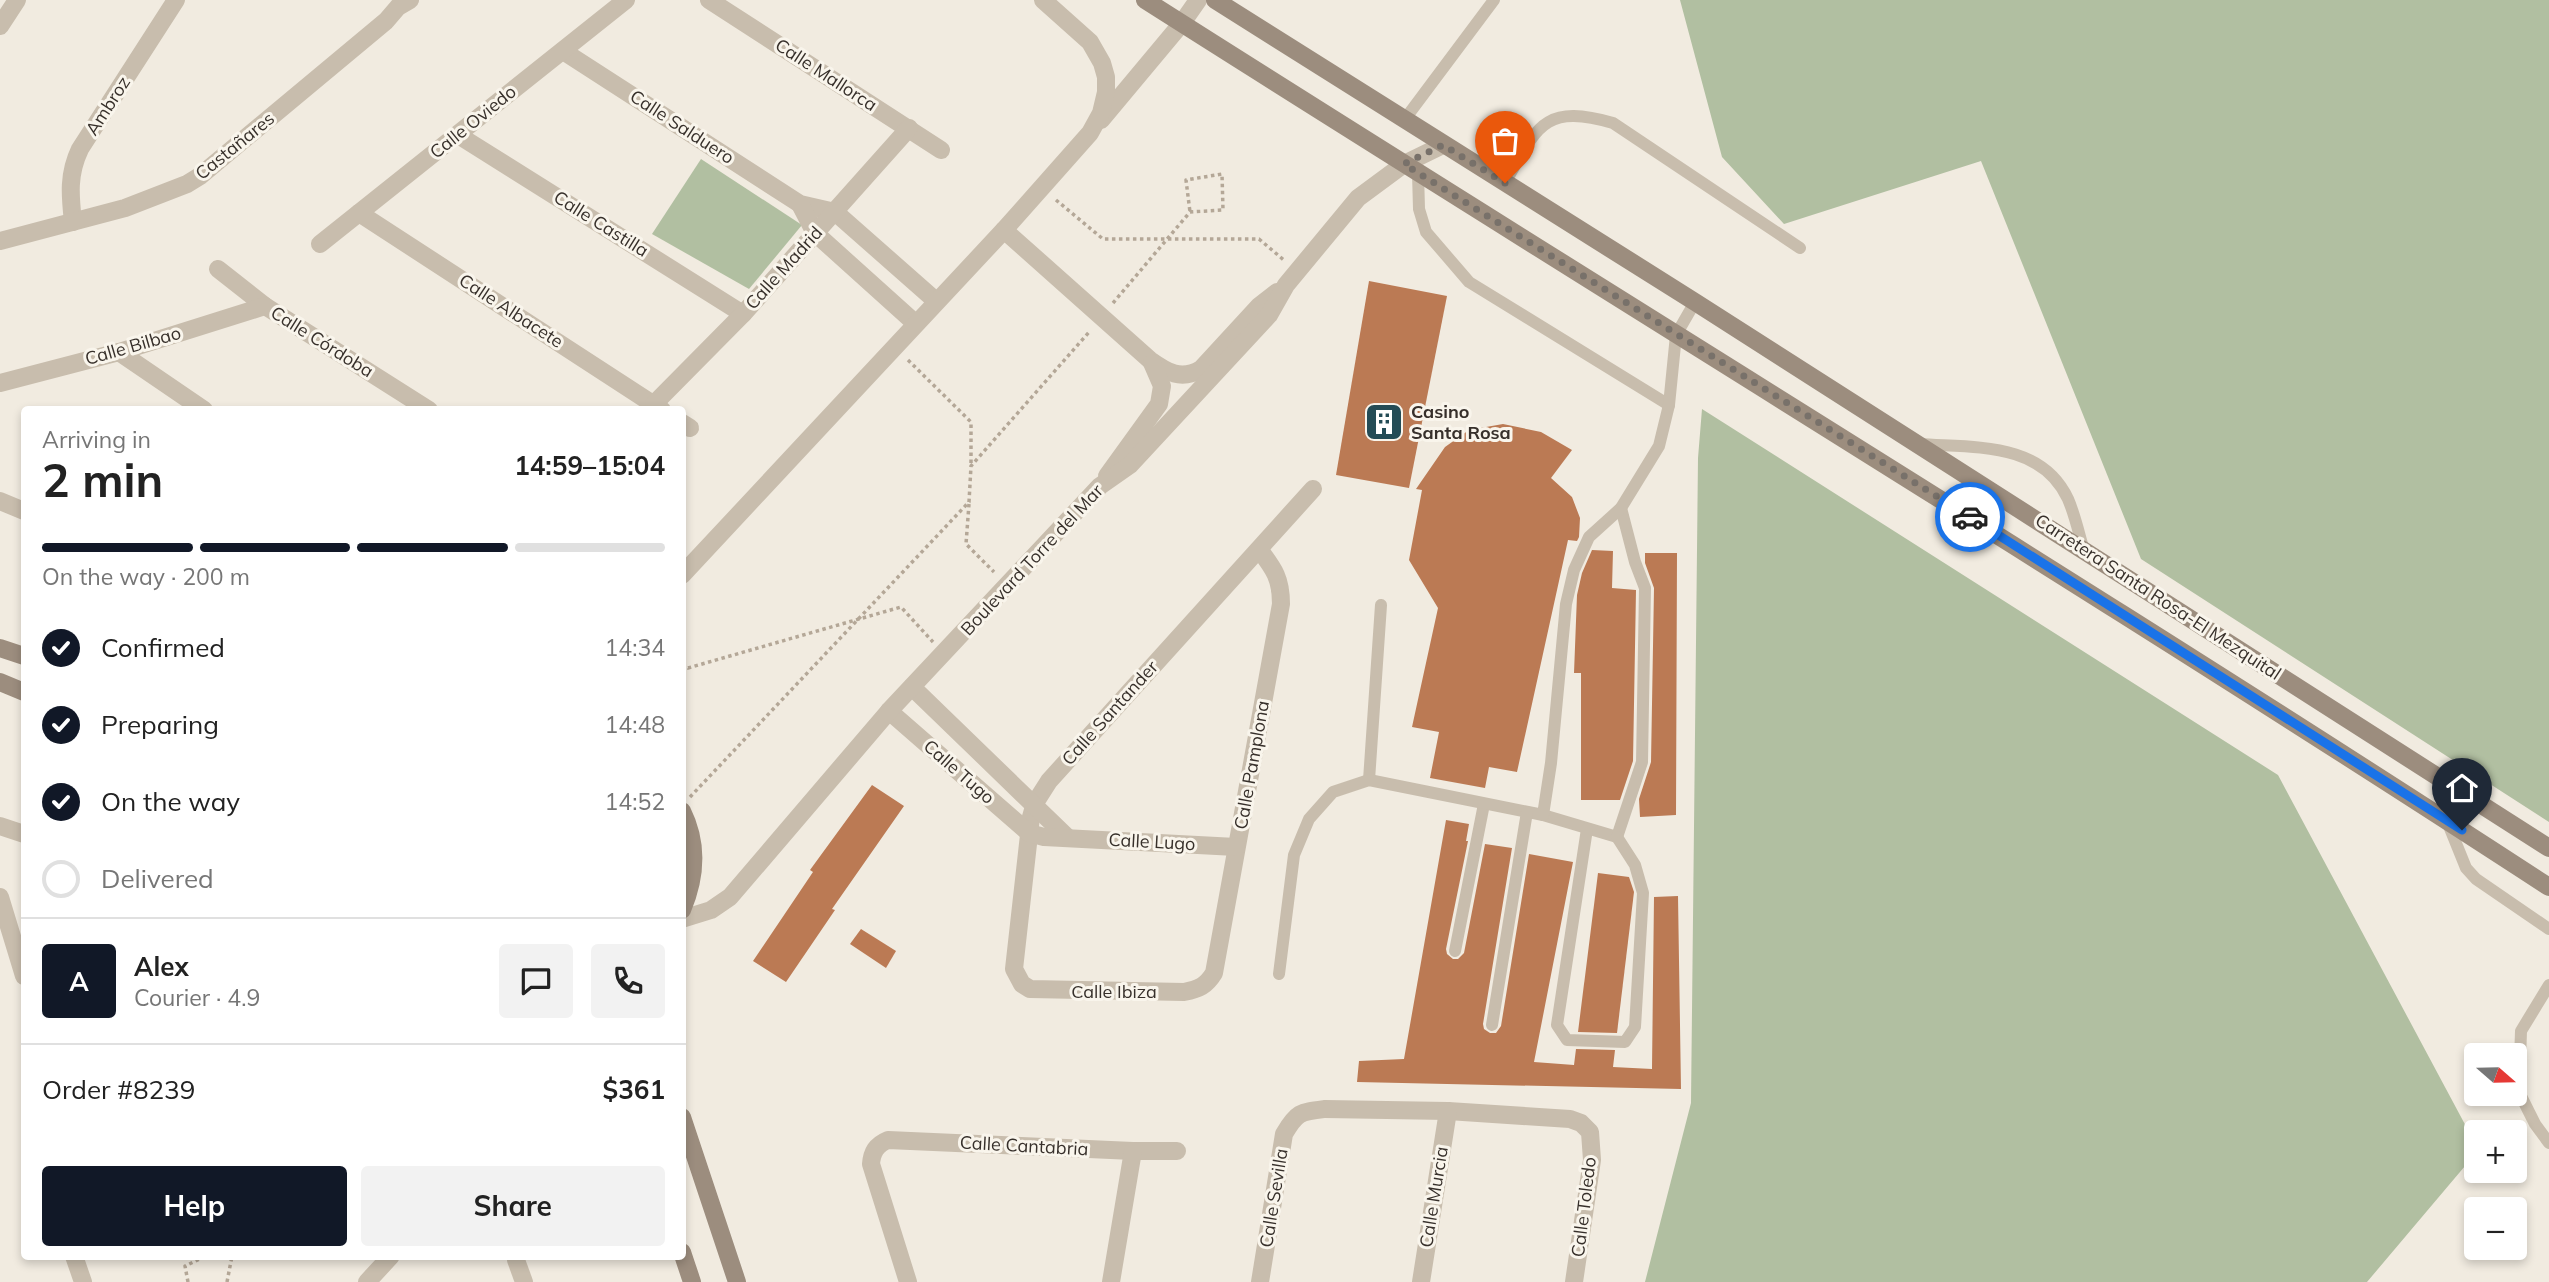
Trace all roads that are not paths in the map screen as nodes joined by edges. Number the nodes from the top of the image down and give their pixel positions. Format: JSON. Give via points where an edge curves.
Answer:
{"nodes":[{"id":1,"x":17,"y":0,"type":"edge"},
{"id":2,"x":176,"y":0,"type":"edge"},
{"id":3,"x":626,"y":0,"type":"edge"},
{"id":4,"x":709,"y":0,"type":"edge"},
{"id":5,"x":1043,"y":0,"type":"edge"},
{"id":6,"x":1145,"y":0,"type":"edge"},
{"id":7,"x":1198,"y":0,"type":"edge"},
{"id":8,"x":1215,"y":0,"type":"edge"},
{"id":9,"x":1494,"y":0,"type":"edge"},
{"id":10,"x":403,"y":2,"type":"edge"},
{"id":11,"x":1182,"y":23,"type":"junction"},
{"id":12,"x":0,"y":26,"type":"edge"},
{"id":13,"x":563,"y":51,"type":"junction"},
{"id":14,"x":1405,"y":119,"type":"junction"},
{"id":15,"x":909,"y":128,"type":"junction"},
{"id":16,"x":1090,"y":133,"type":"junction"},
{"id":17,"x":458,"y":135,"type":"junction"},
{"id":18,"x":1443,"y":145,"type":"junction"},
{"id":19,"x":941,"y":150,"type":"dead end"},
{"id":20,"x":1411,"y":169,"type":"junction"},
{"id":21,"x":1505,"y":183,"type":"junction"},
{"id":22,"x":800,"y":204,"type":"junction"},
{"id":23,"x":835,"y":212,"type":"junction"},
{"id":24,"x":359,"y":214,"type":"junction"},
{"id":25,"x":73,"y":222,"type":"junction"},
{"id":26,"x":1004,"y":229,"type":"junction"},
{"id":27,"x":815,"y":233,"type":"junction"},
{"id":28,"x":0,"y":241,"type":"edge"},
{"id":29,"x":320,"y":244,"type":"dead end"},
{"id":30,"x":1800,"y":248,"type":"dead end"},
{"id":31,"x":218,"y":269,"type":"dead end"},
{"id":32,"x":1292,"y":278,"type":"junction"},
{"id":33,"x":936,"y":300,"type":"junction"},
{"id":34,"x":1695,"y":302,"type":"junction"},
{"id":35,"x":265,"y":306,"type":"junction"},
{"id":36,"x":743,"y":314,"type":"junction"},
{"id":37,"x":915,"y":323,"type":"junction"},
{"id":38,"x":1676,"y":335,"type":"junction"},
{"id":39,"x":120,"y":352,"type":"junction"},
{"id":40,"x":1150,"y":360,"type":"junction"},
{"id":41,"x":0,"y":383,"type":"edge"},
{"id":42,"x":1669,"y":405,"type":"junction"},
{"id":43,"x":198,"y":406,"type":"edge"},
{"id":44,"x":423,"y":406,"type":"edge"},
{"id":45,"x":656,"y":406,"type":"edge"},
{"id":46,"x":659,"y":406,"type":"edge"},
{"id":47,"x":1917,"y":443,"type":"junction"},
{"id":48,"x":1100,"y":485,"type":"junction"},
{"id":49,"x":1313,"y":489,"type":"dead end"},
{"id":50,"x":0,"y":502,"type":"edge"},
{"id":51,"x":1620,"y":508,"type":"junction"},
{"id":52,"x":21,"y":509,"type":"edge"},
{"id":53,"x":1259,"y":549,"type":"junction"},
{"id":54,"x":2084,"y":551,"type":"junction"},
{"id":55,"x":686,"y":571,"type":"edge"},
{"id":56,"x":1381,"y":605,"type":"dead end"},
{"id":57,"x":0,"y":648,"type":"edge"},
{"id":58,"x":21,"y":655,"type":"edge"},
{"id":59,"x":0,"y":682,"type":"edge"},
{"id":60,"x":912,"y":687,"type":"junction"},
{"id":61,"x":21,"y":691,"type":"edge"},
{"id":62,"x":889,"y":711,"type":"junction"},
{"id":63,"x":980,"y":751,"type":"junction"},
{"id":64,"x":960,"y":773,"type":"junction"},
{"id":65,"x":1369,"y":780,"type":"junction"},
{"id":66,"x":1035,"y":803,"type":"junction"},
{"id":67,"x":1483,"y":804,"type":"junction"},
{"id":68,"x":1527,"y":811,"type":"junction"},
{"id":69,"x":1543,"y":815,"type":"junction"},
{"id":70,"x":686,"y":818,"type":"edge"},
{"id":71,"x":2446,"y":820,"type":"junction"},
{"id":72,"x":0,"y":827,"type":"edge"},
{"id":73,"x":1587,"y":829,"type":"junction"},
{"id":74,"x":21,"y":833,"type":"edge"},
{"id":75,"x":1029,"y":833,"type":"junction"},
{"id":76,"x":1617,"y":837,"type":"junction"},
{"id":77,"x":1069,"y":838,"type":"junction"},
{"id":78,"x":1237,"y":847,"type":"junction"},
{"id":79,"x":2549,"y":848,"type":"edge"},
{"id":80,"x":2549,"y":887,"type":"edge"},
{"id":81,"x":0,"y":897,"type":"edge"},
{"id":82,"x":686,"y":900,"type":"edge"},
{"id":83,"x":686,"y":918,"type":"edge"},
{"id":84,"x":2549,"y":929,"type":"edge"},
{"id":85,"x":1455,"y":951,"type":"dead end"},
{"id":86,"x":21,"y":966,"type":"edge"},
{"id":87,"x":1279,"y":974,"type":"dead end"},
{"id":88,"x":1021,"y":984,"type":"joint"},
{"id":89,"x":1207,"y":984,"type":"joint"},
{"id":90,"x":2549,"y":985,"type":"edge"},
{"id":91,"x":1492,"y":1025,"type":"dead end"},
{"id":92,"x":1448,"y":1111,"type":"junction"},
{"id":93,"x":686,"y":1129,"type":"edge"},
{"id":94,"x":2549,"y":1143,"type":"edge"},
{"id":95,"x":1133,"y":1151,"type":"junction"},
{"id":96,"x":1177,"y":1151,"type":"dead end"},
{"id":97,"x":75,"y":1260,"type":"edge"},
{"id":98,"x":387,"y":1260,"type":"edge"},
{"id":99,"x":516,"y":1260,"type":"dead end"},
{"id":100,"x":685,"y":1260,"type":"edge"},
{"id":101,"x":83,"y":1282,"type":"edge"},
{"id":102,"x":367,"y":1282,"type":"edge"},
{"id":103,"x":524,"y":1282,"type":"edge"},
{"id":104,"x":692,"y":1282,"type":"edge"},
{"id":105,"x":737,"y":1282,"type":"edge"},
{"id":106,"x":908,"y":1282,"type":"edge"},
{"id":107,"x":1111,"y":1282,"type":"edge"},
{"id":108,"x":1260,"y":1282,"type":"edge"},
{"id":109,"x":1421,"y":1282,"type":"edge"},
{"id":110,"x":1574,"y":1282,"type":"edge"}],
"edges":[{"from":1,"to":12,"type":"street"},
{"from":2,"to":25,"type":"street","name":"Ambroz","via":[[80,149],[70,176]]},
{"from":3,"to":13,"type":"street","name":"Calle Oviedo"},
{"from":4,"to":15,"type":"street","name":"Calle Mallorca"},
{"from":5,"to":16,"type":"street","via":[[1090,42],[1102,64],[1106,92]]},
{"from":6,"to":11,"type":"main road"},
{"from":7,"to":11,"type":"street"},
{"from":8,"to":14,"type":"main road","name":"Carretera Santa Rosa-El Mezquital"},
{"from":9,"to":14,"type":"lane"},
{"from":10,"to":25,"type":"street","name":"Castañares","via":[[200,176],[148,200]]},
{"from":11,"to":16,"type":"street"},
{"from":11,"to":20,"type":"main road"},
{"from":13,"to":17,"type":"street","name":"Calle Oviedo"},
{"from":13,"to":22,"type":"street","name":"Calle Salduero"},
{"from":14,"to":18,"type":"main road","name":"Carretera Santa Rosa-El Mezquital"},
{"from":15,"to":19,"type":"street","name":"Calle Mallorca"},
{"from":15,"to":23,"type":"street","name":"Calle Madrid"},
{"from":16,"to":26,"type":"street"},
{"from":17,"to":24,"type":"street","name":"Calle Oviedo"},
{"from":17,"to":36,"type":"street","name":"Calle Castilla"},
{"from":18,"to":20,"type":"street","name":"Boulevard Torre del Mar"},
{"from":18,"to":21,"type":"main road","name":"Carretera Santa Rosa-El Mezquital"},
{"from":20,"to":32,"type":"street","name":"Boulevard Torre del Mar","via":[[1358,198]]},
{"from":20,"to":38,"type":"main road"},
{"from":20,"to":42,"type":"lane","via":[[1426,232],[1469,282]]},
{"from":21,"to":30,"type":"lane","via":[[1542,126],[1557,117],[1584,114],[1614,123]]},
{"from":21,"to":34,"type":"main road","name":"Carretera Santa Rosa-El Mezquital"},
{"from":22,"to":23,"type":"street","name":"Calle Salduero"},
{"from":22,"to":27,"type":"street","name":"Calle Salduero"},
{"from":23,"to":27,"type":"street","name":"Calle Madrid"},
{"from":23,"to":33,"type":"street","name":"Calle Salduero"},
{"from":24,"to":29,"type":"street","name":"Calle Oviedo"},
{"from":24,"to":45,"type":"street","name":"Calle Albacete"},
{"from":25,"to":28,"type":"street","name":"Castañares"},
{"from":26,"to":33,"type":"street"},
{"from":26,"to":40,"type":"street"},
{"from":27,"to":36,"type":"street","name":"Calle Madrid"},
{"from":27,"to":37,"type":"street","name":"Calle Salduero"},
{"from":31,"to":35,"type":"street","name":"Calle Córdoba"},
{"from":32,"to":40,"type":"street","via":[[1259,306],[1201,369],[1176,375]]},
{"from":32,"to":48,"type":"street","name":"Boulevard Torre del Mar","via":[[1269,315],[1130,465]]},
{"from":33,"to":37,"type":"street"},
{"from":34,"to":38,"type":"lane"},
{"from":34,"to":47,"type":"main road","name":"Carretera Santa Rosa-El Mezquital"},
{"from":35,"to":39,"type":"street","name":"Calle Bilbao"},
{"from":35,"to":44,"type":"street","name":"Calle Córdoba"},
{"from":36,"to":46,"type":"street","name":"Calle Madrid"},
{"from":37,"to":55,"type":"street"},
{"from":38,"to":42,"type":"lane"},
{"from":38,"to":71,"type":"main road","via":[[2145,626]]},
{"from":39,"to":41,"type":"street","name":"Calle Bilbao"},
{"from":39,"to":43,"type":"street"},
{"from":40,"to":48,"type":"street","via":[[1162,386],[1159,404]]},
{"from":42,"to":51,"type":"lane","via":[[1659,446]]},
{"from":47,"to":54,"type":"main road","name":"Carretera Santa Rosa-El Mezquital"},
{"from":47,"to":54,"type":"lane","via":[[2004,451],[2046,468],[2069,500]]},
{"from":48,"to":60,"type":"street","name":"Boulevard Torre del Mar"},
{"from":49,"to":53,"type":"street","name":"Calle Santander"},
{"from":50,"to":52,"type":"street"},
{"from":51,"to":69,"type":"lane","via":[[1589,537],[1570,584]]},
{"from":51,"to":76,"type":"lane","via":[[1645,588],[1643,762]]},
{"from":53,"to":66,"type":"street","name":"Calle Santander","via":[[1049,781]]},
{"from":53,"to":78,"type":"street","name":"Calle Pamplona","via":[[1277,573],[1281,604]]},
{"from":54,"to":79,"type":"main road","name":"Carretera Santa Rosa-El Mezquital"},
{"from":56,"to":65,"type":"lane"},
{"from":57,"to":58,"type":"main road"},
{"from":59,"to":61,"type":"main road"},
{"from":60,"to":62,"type":"street","name":"Boulevard Torre del Mar"},
{"from":60,"to":63,"type":"street","name":"Calle Tugo"},
{"from":62,"to":64,"type":"street","name":"Calle Tugo"},
{"from":62,"to":83,"type":"street","name":"Boulevard Torre del Mar","via":[[730,897],[711,910]]},
{"from":63,"to":64,"type":"street"},
{"from":63,"to":66,"type":"street","name":"Calle Tugo"},
{"from":64,"to":75,"type":"street","name":"Calle Tugo"},
{"from":65,"to":67,"type":"lane"},
{"from":65,"to":87,"type":"lane","via":[[1333,792],[1310,819],[1294,855]]},
{"from":66,"to":75,"type":"street","name":"Calle Santander"},
{"from":66,"to":77,"type":"street"},
{"from":67,"to":68,"type":"lane"},
{"from":67,"to":85,"type":"lane"},
{"from":68,"to":69,"type":"lane"},
{"from":68,"to":91,"type":"lane"},
{"from":69,"to":73,"type":"lane"},
{"from":70,"to":82,"type":"main road","via":[[695,856]]},
{"from":71,"to":80,"type":"main road"},
{"from":71,"to":84,"type":"lane","via":[[2466,868],[2476,879]]},
{"from":72,"to":74,"type":"street"},
{"from":73,"to":76,"type":"lane"},
{"from":73,"to":76,"type":"lane","via":[[1557,1025],[1567,1040],[1625,1042],[1634,1027],[1643,893],[1635,865]]},
{"from":75,"to":77,"type":"street","name":"Calle Lugo"},
{"from":75,"to":88,"type":"street","name":"Calle Santander","via":[[1014,969]]},
{"from":77,"to":78,"type":"street","name":"Calle Lugo"},
{"from":78,"to":89,"type":"street","name":"Calle Pamplona","via":[[1218,960]]},
{"from":81,"to":86,"type":"street"},
{"from":88,"to":89,"type":"street","name":"Calle Ibiza","via":[[1042,991],[1184,992]]},
{"from":90,"to":94,"type":"lane","via":[[2521,1031],[2519,1092]]},
{"from":92,"to":108,"type":"street","name":"Calle Sevilla","via":[[1325,1108],[1294,1117],[1284,1134]]},
{"from":92,"to":109,"type":"street","name":"Calle Murcia"},
{"from":92,"to":110,"type":"street","name":"Calle Toledo","via":[[1570,1119],[1590,1132],[1592,1160]]},
{"from":93,"to":105,"type":"main road"},
{"from":95,"to":96,"type":"street","name":"Calle Cantabria"},
{"from":95,"to":106,"type":"street","name":"Calle Cantabria","via":[[888,1140],[875,1149],[871,1164]]},
{"from":95,"to":107,"type":"street"},
{"from":97,"to":101,"type":"street"},
{"from":98,"to":102,"type":"street"},
{"from":99,"to":103,"type":"street"},
{"from":100,"to":104,"type":"main road"}]}
